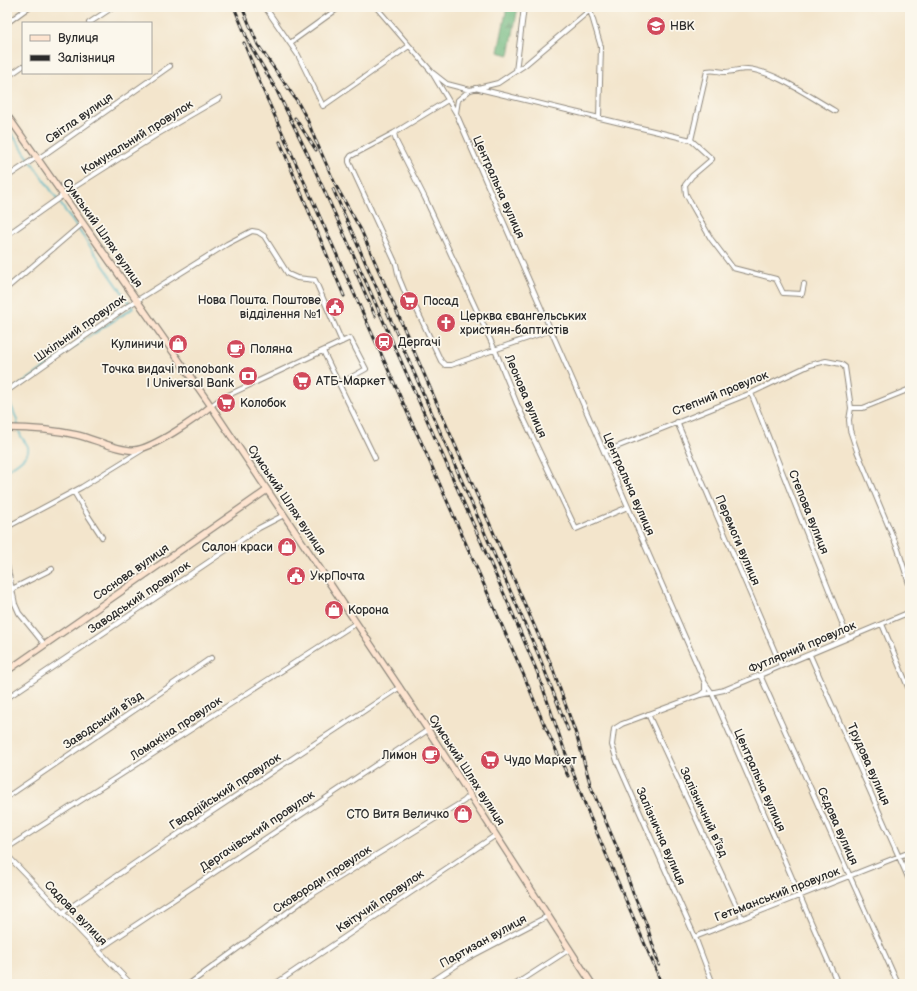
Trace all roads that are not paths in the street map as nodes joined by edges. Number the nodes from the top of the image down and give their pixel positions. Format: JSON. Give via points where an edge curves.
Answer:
{"nodes":[{"id":1,"x":29,"y":7,"type":"edge"},
{"id":2,"x":113,"y":7,"type":"edge"},
{"id":3,"x":265,"y":7,"type":"edge"},
{"id":4,"x":340,"y":7,"type":"edge"},
{"id":5,"x":376,"y":7,"type":"edge"},
{"id":6,"x":524,"y":7,"type":"edge"},
{"id":7,"x":591,"y":9,"type":"edge"},
{"id":8,"x":90,"y":22,"type":"edge"},
{"id":9,"x":7,"y":23,"type":"edge"},
{"id":10,"x":290,"y":43,"type":"junction"},
{"id":11,"x":409,"y":46,"type":"junction"},
{"id":12,"x":170,"y":66,"type":"dead end"},
{"id":13,"x":22,"y":67,"type":"edge"},
{"id":14,"x":431,"y":71,"type":"junction"},
{"id":15,"x":516,"y":71,"type":"junction"},
{"id":16,"x":7,"y":77,"type":"edge"},
{"id":17,"x":473,"y":89,"type":"junction"},
{"id":18,"x":220,"y":98,"type":"dead end"},
{"id":19,"x":448,"y":100,"type":"junction"},
{"id":20,"x":835,"y":112,"type":"dead end"},
{"id":21,"x":456,"y":113,"type":"junction"},
{"id":22,"x":7,"y":114,"type":"edge"},
{"id":23,"x":599,"y":117,"type":"junction"},
{"id":24,"x":394,"y":133,"type":"junction"},
{"id":25,"x":691,"y":140,"type":"junction"},
{"id":26,"x":38,"y":158,"type":"junction"},
{"id":27,"x":7,"y":177,"type":"edge"},
{"id":28,"x":64,"y":196,"type":"junction"},
{"id":29,"x":83,"y":223,"type":"junction"},
{"id":30,"x":7,"y":235,"type":"edge"},
{"id":31,"x":804,"y":284,"type":"dead end"},
{"id":32,"x":7,"y":288,"type":"edge"},
{"id":33,"x":137,"y":300,"type":"junction"},
{"id":34,"x":551,"y":330,"type":"junction"},
{"id":35,"x":342,"y":342,"type":"junction"},
{"id":36,"x":496,"y":350,"type":"junction"},
{"id":37,"x":323,"y":351,"type":"junction"},
{"id":38,"x":339,"y":384,"type":"junction"},
{"id":39,"x":910,"y":389,"type":"edge"},
{"id":40,"x":7,"y":391,"type":"edge"},
{"id":41,"x":751,"y":393,"type":"junction"},
{"id":42,"x":210,"y":406,"type":"junction"},
{"id":43,"x":851,"y":408,"type":"junction"},
{"id":44,"x":676,"y":422,"type":"junction"},
{"id":45,"x":7,"y":428,"type":"edge"},
{"id":46,"x":147,"y":447,"type":"junction"},
{"id":47,"x":604,"y":452,"type":"junction"},
{"id":48,"x":375,"y":458,"type":"dead end"},
{"id":49,"x":266,"y":490,"type":"junction"},
{"id":50,"x":74,"y":492,"type":"junction"},
{"id":51,"x":628,"y":507,"type":"junction"},
{"id":52,"x":284,"y":515,"type":"junction"},
{"id":53,"x":7,"y":527,"type":"edge"},
{"id":54,"x":102,"y":537,"type":"dead end"},
{"id":55,"x":7,"y":564,"type":"edge"},
{"id":56,"x":52,"y":569,"type":"dead end"},
{"id":57,"x":910,"y":587,"type":"edge"},
{"id":58,"x":12,"y":589,"type":"junction"},
{"id":59,"x":910,"y":612,"type":"edge"},
{"id":60,"x":356,"y":623,"type":"junction"},
{"id":61,"x":882,"y":624,"type":"junction"},
{"id":62,"x":848,"y":638,"type":"junction"},
{"id":63,"x":45,"y":645,"type":"junction"},
{"id":64,"x":810,"y":655,"type":"junction"},
{"id":65,"x":211,"y":658,"type":"dead end"},
{"id":66,"x":781,"y":666,"type":"junction"},
{"id":67,"x":7,"y":671,"type":"edge"},
{"id":68,"x":760,"y":675,"type":"junction"},
{"id":69,"x":705,"y":683,"type":"junction"},
{"id":70,"x":400,"y":687,"type":"junction"},
{"id":71,"x":910,"y":692,"type":"edge"},
{"id":72,"x":712,"y":693,"type":"junction"},
{"id":73,"x":700,"y":695,"type":"junction"},
{"id":74,"x":7,"y":698,"type":"edge"},
{"id":75,"x":648,"y":714,"type":"junction"},
{"id":76,"x":428,"y":730,"type":"junction"},
{"id":77,"x":470,"y":795,"type":"junction"},
{"id":78,"x":7,"y":797,"type":"edge"},
{"id":79,"x":496,"y":835,"type":"junction"},
{"id":80,"x":7,"y":848,"type":"edge"},
{"id":81,"x":910,"y":852,"type":"edge"},
{"id":82,"x":7,"y":855,"type":"edge"},
{"id":83,"x":899,"y":857,"type":"junction"},
{"id":84,"x":850,"y":877,"type":"junction"},
{"id":85,"x":910,"y":882,"type":"edge"},
{"id":86,"x":800,"y":896,"type":"junction"},
{"id":87,"x":62,"y":913,"type":"junction"},
{"id":88,"x":548,"y":916,"type":"junction"},
{"id":89,"x":742,"y":918,"type":"junction"},
{"id":90,"x":695,"y":937,"type":"junction"},
{"id":91,"x":570,"y":949,"type":"junction"},
{"id":92,"x":98,"y":950,"type":"junction"},
{"id":93,"x":131,"y":984,"type":"edge"},
{"id":94,"x":189,"y":984,"type":"edge"},
{"id":95,"x":275,"y":984,"type":"edge"},
{"id":96,"x":428,"y":984,"type":"edge"},
{"id":97,"x":516,"y":984,"type":"edge"},
{"id":98,"x":592,"y":984,"type":"edge"},
{"id":99,"x":713,"y":984,"type":"edge"},
{"id":100,"x":838,"y":984,"type":"edge"},
{"id":101,"x":898,"y":984,"type":"edge"}],
"edges":[{"from":1,"to":9,"type":"street"},
{"from":2,"to":8,"type":"street"},
{"from":3,"to":10,"type":"street"},
{"from":4,"to":10,"type":"street"},
{"from":5,"to":11,"type":"street","name":"Центральна вулиця"},
{"from":6,"to":15,"type":"street"},
{"from":7,"to":15,"type":"street"},
{"from":7,"to":23,"type":"street","via":[[600,47]]},
{"from":10,"to":11,"type":"street","via":[[323,106]]},
{"from":11,"to":14,"type":"street","name":"Центральна вулиця"},
{"from":12,"to":26,"type":"street","name":"Світла вулиця"},
{"from":13,"to":16,"type":"street"},
{"from":14,"to":17,"type":"street","via":[[447,84]]},
{"from":14,"to":19,"type":"street","name":"Центральна вулиця"},
{"from":15,"to":17,"type":"street","via":[[498,83]]},
{"from":17,"to":21,"type":"street","via":[[458,100]]},
{"from":17,"to":23,"type":"street"},
{"from":18,"to":28,"type":"street","name":"Комунальний провулок","via":[[158,134]]},
{"from":19,"to":21,"type":"street","name":"Центральна вулиця"},
{"from":19,"to":24,"type":"street"},
{"from":20,"to":25,"type":"street","via":[[772,76],[747,69],[726,72],[711,70],[707,71]]},
{"from":21,"to":34,"type":"street","name":"Центральна вулиця"},
{"from":22,"to":26,"type":"main road","name":"Сумський Шлях вулиця"},
{"from":23,"to":25,"type":"street"},
{"from":24,"to":36,"type":"street","name":"Леонова вулиця"},
{"from":24,"to":36,"type":"street","via":[[351,156],[349,162],[396,264],[406,295],[415,306],[445,365]]},
{"from":25,"to":31,"type":"street","via":[[712,160],[685,185],[686,194],[711,239],[733,268],[776,279],[783,293],[802,294]]},
{"from":26,"to":27,"type":"street","name":"Світла вулиця"},
{"from":26,"to":28,"type":"main road","name":"Сумський Шлях вулиця"},
{"from":28,"to":29,"type":"main road","name":"Сумський Шлях вулиця"},
{"from":28,"to":30,"type":"street","name":"Комунальний провулок"},
{"from":29,"to":32,"type":"street"},
{"from":29,"to":33,"type":"main road","name":"Сумський Шлях вулиця"},
{"from":33,"to":35,"type":"street","name":"Шкільний провулок","via":[[227,244],[252,231],[258,232],[264,236],[288,274],[315,280]]},
{"from":33,"to":40,"type":"street","name":"Шкільний провулок"},
{"from":33,"to":42,"type":"main road","name":"Сумський Шлях вулиця"},
{"from":34,"to":36,"type":"street"},
{"from":34,"to":47,"type":"street","name":"Центральна вулиця"},
{"from":35,"to":37,"type":"street"},
{"from":35,"to":38,"type":"street","via":[[350,338],[366,369]]},
{"from":36,"to":51,"type":"street","name":"Леонова вулиця","via":[[517,404],[576,529]]},
{"from":37,"to":38,"type":"street"},
{"from":37,"to":42,"type":"street"},
{"from":38,"to":48,"type":"street"},
{"from":39,"to":43,"type":"street","via":[[863,408]]},
{"from":41,"to":43,"type":"street","name":"Степний провулок","via":[[810,365],[826,361],[845,367]]},
{"from":41,"to":44,"type":"street","name":"Степний провулок"},
{"from":41,"to":62,"type":"street","name":"Степова вулиця"},
{"from":42,"to":46,"type":"main road"},
{"from":42,"to":49,"type":"main road","name":"Сумський Шлях вулиця"},
{"from":43,"to":57,"type":"street","via":[[849,420],[852,437],[898,549]]},
{"from":44,"to":47,"type":"street","name":"Степний провулок"},
{"from":44,"to":66,"type":"street","name":"Перемоги вулиця"},
{"from":45,"to":46,"type":"main road","via":[[76,435],[133,451]]},
{"from":46,"to":50,"type":"street"},
{"from":47,"to":51,"type":"street","name":"Центральна вулиця"},
{"from":49,"to":52,"type":"main road","name":"Сумський Шлях вулиця"},
{"from":49,"to":63,"type":"main road","name":"Соснова вулиця"},
{"from":50,"to":53,"type":"street"},
{"from":50,"to":54,"type":"street"},
{"from":51,"to":69,"type":"street","name":"Центральна вулиця"},
{"from":52,"to":60,"type":"main road","name":"Сумський Шлях вулиця"},
{"from":52,"to":74,"type":"street","name":"Заводський провулок","via":[[252,532]]},
{"from":55,"to":58,"type":"street"},
{"from":56,"to":58,"type":"street"},
{"from":58,"to":63,"type":"street","via":[[19,613]]},
{"from":59,"to":61,"type":"street","name":"Футлярний провулок"},
{"from":60,"to":70,"type":"main road","name":"Сумський Шлях вулиця"},
{"from":60,"to":80,"type":"street","name":"Ломакіна провулок"},
{"from":61,"to":62,"type":"street","name":"Футлярний провулок"},
{"from":61,"to":71,"type":"street"},
{"from":62,"to":64,"type":"street","name":"Футлярний провулок"},
{"from":63,"to":67,"type":"main road","name":"Соснова вулиця"},
{"from":64,"to":66,"type":"street","name":"Футлярний провулок"},
{"from":64,"to":83,"type":"street","name":"Трудова вулиця"},
{"from":65,"to":78,"type":"street","name":"Заводський в’їзд"},
{"from":66,"to":68,"type":"street","name":"Футлярний провулок"},
{"from":68,"to":72,"type":"street","name":"Футлярний провулок"},
{"from":68,"to":84,"type":"street","name":"Сєдова вулиця"},
{"from":69,"to":72,"type":"street","name":"Центральна вулиця"},
{"from":69,"to":73,"type":"street","via":[[705,691]]},
{"from":70,"to":76,"type":"main road","name":"Сумський Шлях вулиця"},
{"from":70,"to":87,"type":"street","name":"Гвардійський провулок"},
{"from":72,"to":73,"type":"street","name":"Футлярний провулок"},
{"from":72,"to":86,"type":"street","name":"Центральна вулиця"},
{"from":73,"to":75,"type":"street","name":"Футлярний провулок"},
{"from":75,"to":89,"type":"street","name":"Залізничний в’їзд"},
{"from":75,"to":90,"type":"street","name":"Залізнична вулиця","via":[[614,729],[612,745]]},
{"from":76,"to":77,"type":"main road","name":"Сумський Шлях вулиця"},
{"from":76,"to":92,"type":"street","name":"Дергачівський провулок"},
{"from":77,"to":79,"type":"main road","name":"Сумський Шлях вулиця"},
{"from":77,"to":94,"type":"street","name":"Сковороди провулок","via":[[311,896]]},
{"from":79,"to":88,"type":"main road","name":"Сумський Шлях вулиця"},
{"from":79,"to":95,"type":"street","name":"Квітучий провулок"},
{"from":81,"to":83,"type":"street","name":"Гетьманський провулок"},
{"from":82,"to":87,"type":"street","name":"Садова вулиця"},
{"from":83,"to":84,"type":"street","name":"Гетьманський провулок"},
{"from":83,"to":85,"type":"street","name":"Трудова вулиця"},
{"from":84,"to":86,"type":"street","name":"Гетьманський провулок"},
{"from":84,"to":101,"type":"street","name":"Сєдова вулиця"},
{"from":86,"to":89,"type":"street","name":"Гетьманський провулок"},
{"from":86,"to":100,"type":"street","name":"Центральна вулиця"},
{"from":87,"to":92,"type":"street","name":"Садова вулиця"},
{"from":88,"to":91,"type":"main road","name":"Сумський Шлях вулиця"},
{"from":88,"to":96,"type":"street","name":"Партизан вулиця","via":[[466,960]]},
{"from":89,"to":90,"type":"street","name":"Гетьманський провулок"},
{"from":90,"to":99,"type":"street","name":"Залізнична вулиця"},
{"from":91,"to":97,"type":"street"},
{"from":91,"to":98,"type":"main road","name":"Сумський Шлях вулиця"},
{"from":92,"to":93,"type":"street","name":"Садова вулиця"}]}
